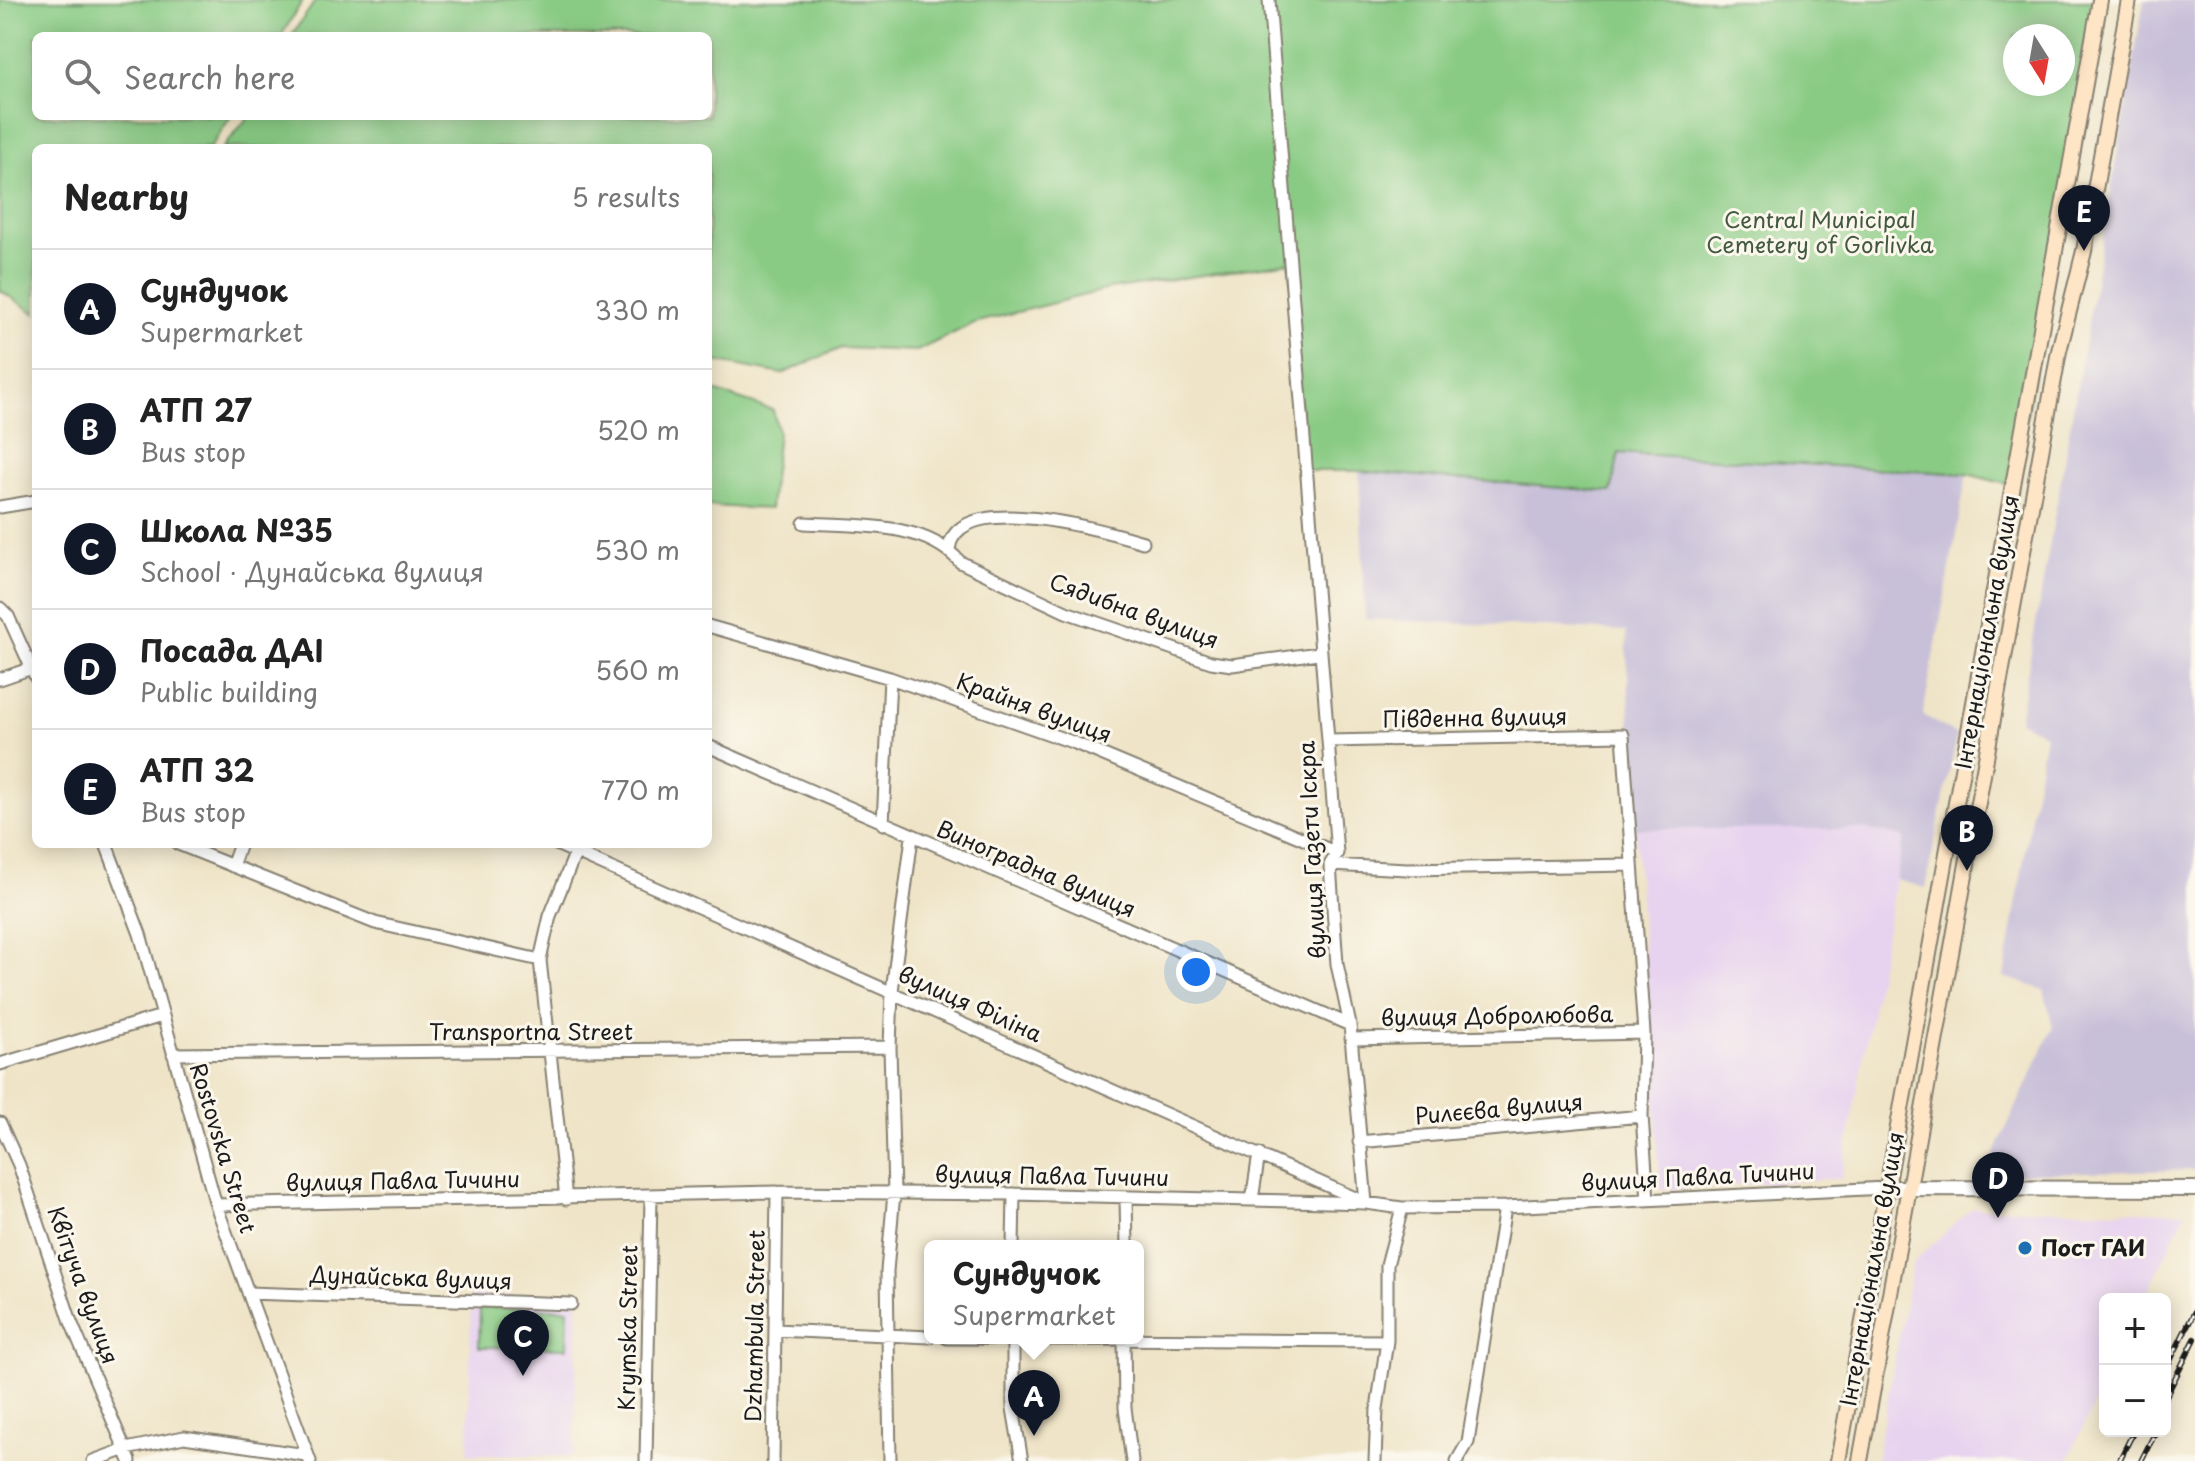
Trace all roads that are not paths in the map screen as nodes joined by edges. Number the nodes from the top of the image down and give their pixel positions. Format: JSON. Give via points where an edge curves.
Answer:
{"nodes":[{"id":1,"x":1269,"y":0,"type":"edge"},
{"id":2,"x":2100,"y":0,"type":"edge"},
{"id":3,"x":2129,"y":0,"type":"edge"},
{"id":4,"x":32,"y":502,"type":"edge"},
{"id":5,"x":0,"y":507,"type":"edge"},
{"id":6,"x":804,"y":523,"type":"dead end"},
{"id":7,"x":1143,"y":542,"type":"dead end"},
{"id":8,"x":949,"y":549,"type":"junction"},
{"id":9,"x":0,"y":597,"type":"edge"},
{"id":10,"x":4,"y":612,"type":"edge"},
{"id":11,"x":712,"y":627,"type":"edge"},
{"id":12,"x":1318,"y":653,"type":"junction"},
{"id":13,"x":32,"y":667,"type":"edge"},
{"id":14,"x":32,"y":671,"type":"edge"},
{"id":15,"x":890,"y":678,"type":"junction"},
{"id":16,"x":0,"y":679,"type":"edge"},
{"id":17,"x":1328,"y":741,"type":"junction"},
{"id":18,"x":712,"y":748,"type":"edge"},
{"id":19,"x":883,"y":824,"type":"junction"},
{"id":20,"x":912,"y":837,"type":"junction"},
{"id":21,"x":108,"y":848,"type":"edge"},
{"id":22,"x":188,"y":848,"type":"edge"},
{"id":23,"x":239,"y":848,"type":"edge"},
{"id":24,"x":578,"y":848,"type":"edge"},
{"id":25,"x":1337,"y":853,"type":"junction"},
{"id":26,"x":1330,"y":865,"type":"junction"},
{"id":27,"x":1632,"y":865,"type":"junction"},
{"id":28,"x":232,"y":866,"type":"junction"},
{"id":29,"x":540,"y":960,"type":"junction"},
{"id":30,"x":892,"y":991,"type":"junction"},
{"id":31,"x":162,"y":1016,"type":"junction"},
{"id":32,"x":1350,"y":1025,"type":"junction"},
{"id":33,"x":1644,"y":1033,"type":"junction"},
{"id":34,"x":1351,"y":1039,"type":"junction"},
{"id":35,"x":890,"y":1047,"type":"junction"},
{"id":36,"x":553,"y":1052,"type":"junction"},
{"id":37,"x":173,"y":1054,"type":"junction"},
{"id":38,"x":0,"y":1064,"type":"edge"},
{"id":39,"x":1642,"y":1116,"type":"junction"},
{"id":40,"x":0,"y":1123,"type":"edge"},
{"id":41,"x":1359,"y":1142,"type":"junction"},
{"id":42,"x":1259,"y":1154,"type":"junction"},
{"id":43,"x":1886,"y":1188,"type":"junction"},
{"id":44,"x":2195,"y":1189,"type":"edge"},
{"id":45,"x":1911,"y":1190,"type":"junction"},
{"id":46,"x":2164,"y":1191,"type":"junction"},
{"id":47,"x":777,"y":1192,"type":"junction"},
{"id":48,"x":894,"y":1193,"type":"junction"},
{"id":49,"x":1014,"y":1194,"type":"junction"},
{"id":50,"x":651,"y":1196,"type":"junction"},
{"id":51,"x":2195,"y":1196,"type":"edge"},
{"id":52,"x":1126,"y":1198,"type":"junction"},
{"id":53,"x":566,"y":1199,"type":"junction"},
{"id":54,"x":1252,"y":1200,"type":"junction"},
{"id":55,"x":1648,"y":1200,"type":"junction"},
{"id":56,"x":1366,"y":1203,"type":"junction"},
{"id":57,"x":216,"y":1205,"type":"junction"},
{"id":58,"x":1505,"y":1207,"type":"junction"},
{"id":59,"x":1402,"y":1208,"type":"junction"},
{"id":60,"x":1013,"y":1240,"type":"edge"},
{"id":61,"x":1127,"y":1240,"type":"edge"},
{"id":62,"x":248,"y":1293,"type":"junction"},
{"id":63,"x":571,"y":1304,"type":"dead end"},
{"id":64,"x":775,"y":1330,"type":"junction"},
{"id":65,"x":888,"y":1336,"type":"junction"},
{"id":66,"x":924,"y":1337,"type":"edge"},
{"id":67,"x":1144,"y":1339,"type":"edge"},
{"id":68,"x":1387,"y":1341,"type":"junction"},
{"id":69,"x":1013,"y":1344,"type":"edge"},
{"id":70,"x":1124,"y":1344,"type":"edge"},
{"id":71,"x":126,"y":1449,"type":"junction"},
{"id":72,"x":308,"y":1458,"type":"edge"},
{"id":73,"x":93,"y":1461,"type":"edge"},
{"id":74,"x":130,"y":1461,"type":"edge"},
{"id":75,"x":646,"y":1461,"type":"edge"},
{"id":76,"x":773,"y":1461,"type":"edge"},
{"id":77,"x":890,"y":1461,"type":"edge"},
{"id":78,"x":1022,"y":1461,"type":"edge"},
{"id":79,"x":1132,"y":1461,"type":"edge"},
{"id":80,"x":1375,"y":1461,"type":"edge"},
{"id":81,"x":1457,"y":1461,"type":"edge"},
{"id":82,"x":1838,"y":1461,"type":"edge"},
{"id":83,"x":1860,"y":1461,"type":"edge"}],
"edges":[{"from":1,"to":12,"type":"street","name":"вулиця Газети Іскра"},
{"from":2,"to":43,"type":"main road","name":"Інтернаціональна вулиця"},
{"from":3,"to":45,"type":"main road","name":"Інтернаціональна вулиця","via":[[2079,273],[2057,363]]},
{"from":4,"to":5,"type":"street"},
{"from":6,"to":8,"type":"street","name":"Сядибна вулиця","via":[[874,527],[916,535]]},
{"from":7,"to":8,"type":"street","via":[[1086,526],[979,518],[958,530]]},
{"from":8,"to":12,"type":"street","name":"Сядибна вулиця","via":[[960,562],[1066,612],[1211,662],[1232,665]]},
{"from":9,"to":10,"type":"street"},
{"from":10,"to":13,"type":"street"},
{"from":11,"to":15,"type":"street","name":"Крайня вулиця"},
{"from":12,"to":17,"type":"street","name":"вулиця Газети Іскра"},
{"from":14,"to":16,"type":"street"},
{"from":15,"to":19,"type":"street"},
{"from":15,"to":25,"type":"street","name":"Крайня вулиця","via":[[1075,743]]},
{"from":17,"to":25,"type":"street","name":"вулиця Газети Іскра"},
{"from":17,"to":27,"type":"street","name":"Південна вулиця","via":[[1623,735]]},
{"from":18,"to":19,"type":"street","name":"Виноградна вулиця"},
{"from":19,"to":20,"type":"street","name":"Виноградна вулиця"},
{"from":20,"to":30,"type":"street"},
{"from":20,"to":32,"type":"street","name":"Виноградна вулиця"},
{"from":21,"to":31,"type":"street","name":"Rostovska Street","via":[[140,934]]},
{"from":22,"to":28,"type":"street"},
{"from":23,"to":28,"type":"street"},
{"from":24,"to":29,"type":"street","via":[[550,916]]},
{"from":24,"to":30,"type":"street","name":"вулиця Філіна"},
{"from":25,"to":26,"type":"street","name":"вулиця Газети Іскра"},
{"from":26,"to":27,"type":"street"},
{"from":26,"to":32,"type":"street","name":"вулиця Газети Іскра","via":[[1337,964]]},
{"from":27,"to":33,"type":"street"},
{"from":28,"to":29,"type":"street","via":[[375,923]]},
{"from":29,"to":36,"type":"street"},
{"from":30,"to":35,"type":"street"},
{"from":30,"to":42,"type":"street","name":"вулиця Філіна"},
{"from":31,"to":37,"type":"street","name":"Rostovska Street"},
{"from":31,"to":38,"type":"street"},
{"from":32,"to":34,"type":"street","name":"вулиця Газети Іскра"},
{"from":33,"to":34,"type":"street","name":"вулиця Добролюбова"},
{"from":33,"to":39,"type":"street"},
{"from":34,"to":41,"type":"street","name":"вулиця Газети Іскра"},
{"from":35,"to":36,"type":"street","name":"Transportna Street"},
{"from":35,"to":48,"type":"street"},
{"from":36,"to":37,"type":"street","name":"Transportna Street"},
{"from":36,"to":53,"type":"street"},
{"from":37,"to":57,"type":"street","name":"Rostovska Street"},
{"from":39,"to":41,"type":"street","name":"Рилєєва вулиця"},
{"from":39,"to":55,"type":"street"},
{"from":40,"to":71,"type":"street","name":"Квітуча вулиця","via":[[71,1322]]},
{"from":41,"to":56,"type":"street","name":"вулиця Газети Іскра"},
{"from":42,"to":54,"type":"street"},
{"from":42,"to":56,"type":"street","name":"вулиця Філіна"},
{"from":43,"to":45,"type":"street"},
{"from":43,"to":55,"type":"street","name":"вулиця Павла Тичини"},
{"from":43,"to":82,"type":"main road","name":"Інтернаціональна вулиця"},
{"from":44,"to":46,"type":"street"},
{"from":45,"to":46,"type":"street"},
{"from":45,"to":83,"type":"main road","name":"Інтернаціональна вулиця"},
{"from":46,"to":51,"type":"street"},
{"from":47,"to":48,"type":"street","name":"вулиця Павла Тичини"},
{"from":47,"to":50,"type":"street","name":"вулиця Павла Тичини"},
{"from":47,"to":64,"type":"street","name":"Dzhambula Street"},
{"from":48,"to":49,"type":"street","name":"вулиця Павла Тичини"},
{"from":48,"to":65,"type":"street"},
{"from":49,"to":52,"type":"street","name":"вулиця Павла Тичини"},
{"from":49,"to":60,"type":"street"},
{"from":50,"to":53,"type":"street","name":"вулиця Павла Тичини"},
{"from":50,"to":75,"type":"street","name":"Krymska Street"},
{"from":52,"to":54,"type":"street","name":"вулиця Павла Тичини"},
{"from":52,"to":61,"type":"street"},
{"from":53,"to":57,"type":"street","name":"вулиця Павла Тичини"},
{"from":54,"to":56,"type":"street","name":"вулиця Павла Тичини"},
{"from":55,"to":58,"type":"street","name":"вулиця Павла Тичини"},
{"from":56,"to":59,"type":"street","name":"вулиця Павла Тичини"},
{"from":57,"to":62,"type":"street","name":"Rostovska Street"},
{"from":58,"to":59,"type":"street","name":"вулиця Павла Тичини"},
{"from":58,"to":81,"type":"street","via":[[1468,1442]]},
{"from":59,"to":68,"type":"street","via":[[1387,1265]]},
{"from":62,"to":63,"type":"street","name":"Дунайська вулиця"},
{"from":62,"to":72,"type":"street","name":"Rostovska Street"},
{"from":64,"to":65,"type":"street"},
{"from":64,"to":76,"type":"street","name":"Dzhambula Street"},
{"from":65,"to":66,"type":"street"},
{"from":65,"to":77,"type":"street"},
{"from":67,"to":68,"type":"street"},
{"from":68,"to":80,"type":"street"},
{"from":69,"to":78,"type":"street","via":[[1013,1408]]},
{"from":70,"to":79,"type":"street"},
{"from":71,"to":72,"type":"street","via":[[184,1437]]},
{"from":71,"to":73,"type":"street"},
{"from":71,"to":74,"type":"street","name":"Квітуча вулиця"}]}
